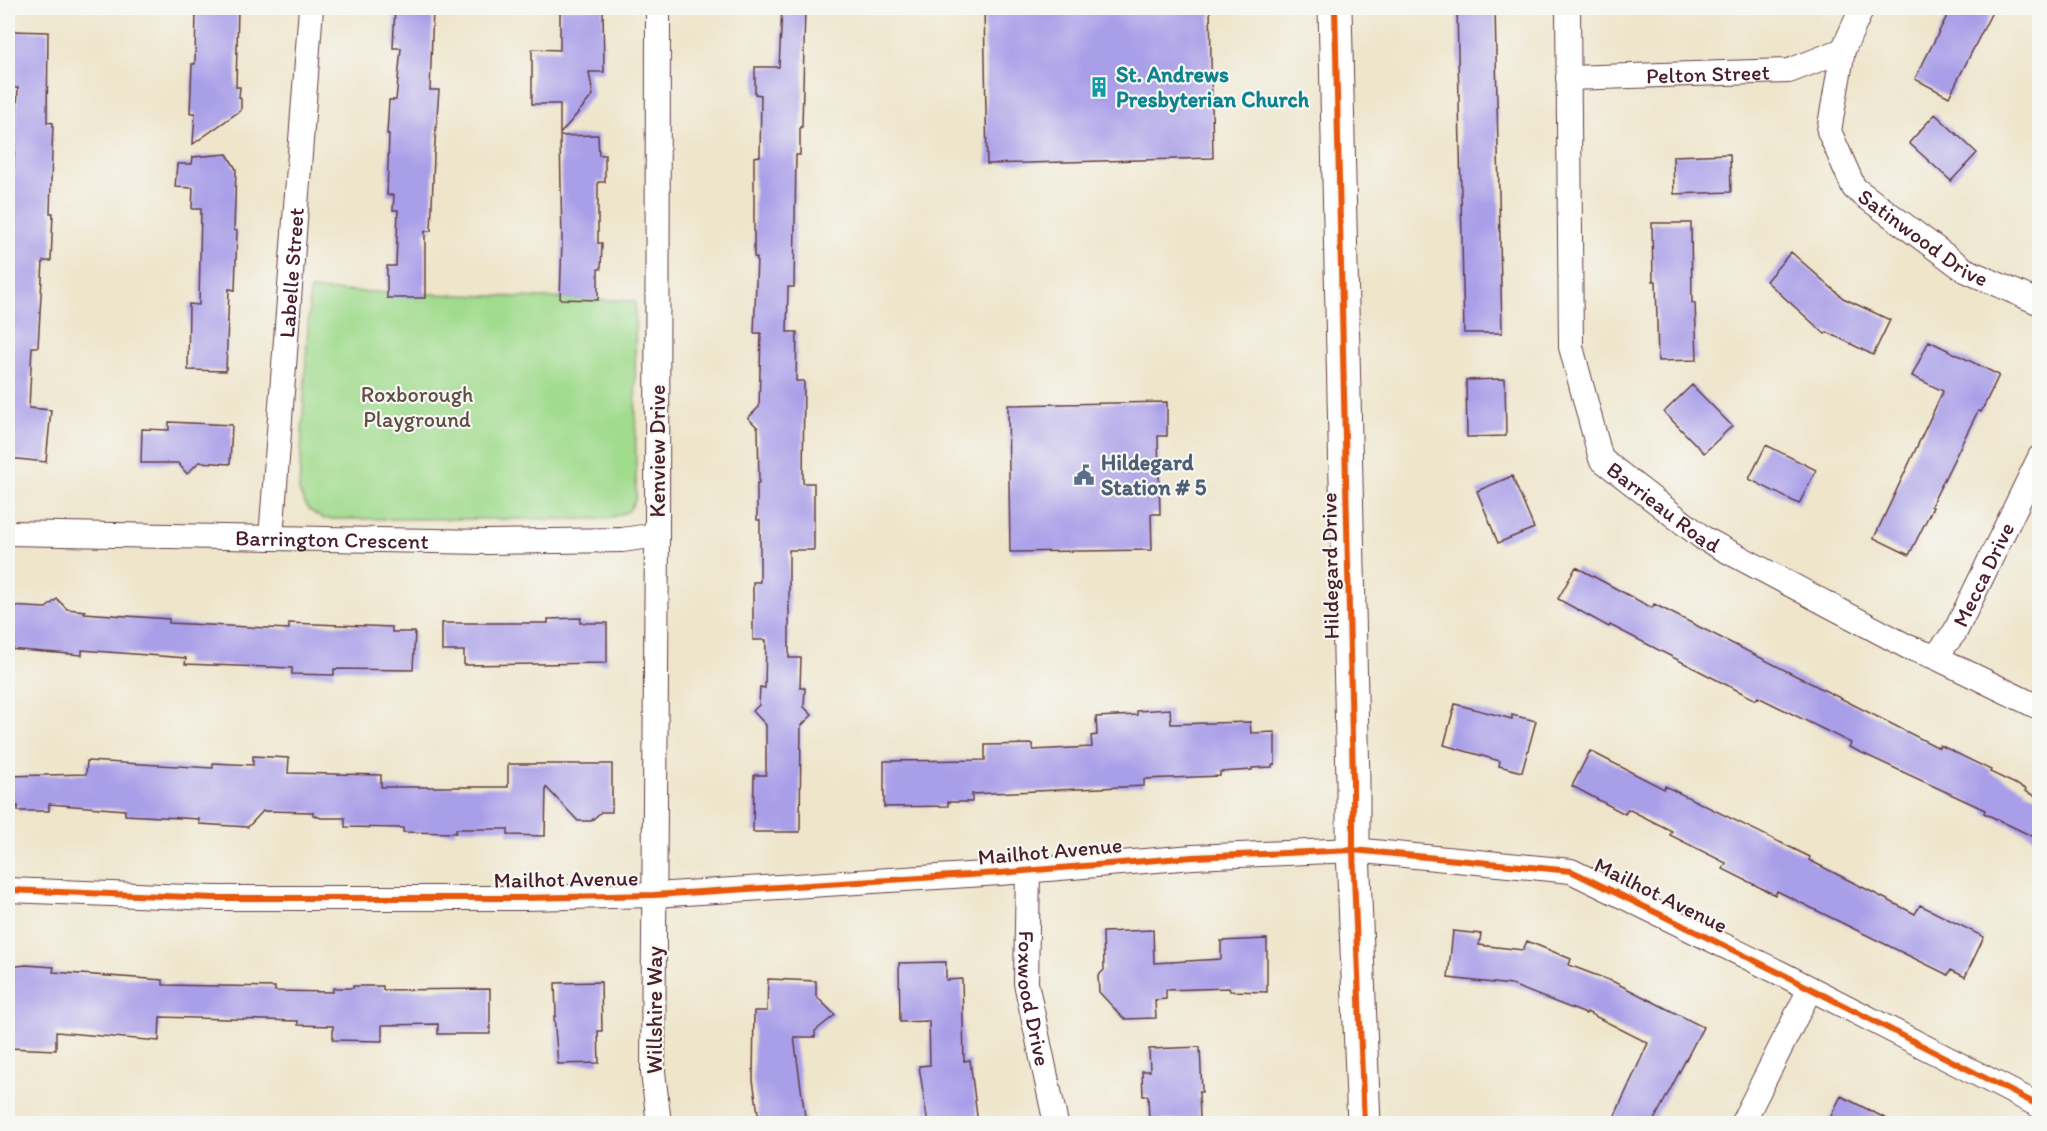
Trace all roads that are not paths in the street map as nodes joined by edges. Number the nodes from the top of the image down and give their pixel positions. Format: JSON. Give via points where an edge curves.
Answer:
{"nodes":[{"id":1,"x":311,"y":8,"type":"edge"},
{"id":2,"x":658,"y":8,"type":"edge"},
{"id":3,"x":1335,"y":8,"type":"edge"},
{"id":4,"x":1568,"y":8,"type":"edge"},
{"id":5,"x":1862,"y":8,"type":"edge"},
{"id":6,"x":1843,"y":50,"type":"junction"},
{"id":7,"x":1568,"y":78,"type":"junction"},
{"id":8,"x":2040,"y":303,"type":"edge"},
{"id":9,"x":2040,"y":457,"type":"edge"},
{"id":10,"x":8,"y":533,"type":"edge"},
{"id":11,"x":657,"y":535,"type":"junction"},
{"id":12,"x":271,"y":538,"type":"junction"},
{"id":13,"x":1935,"y":657,"type":"junction"},
{"id":14,"x":2040,"y":708,"type":"edge"},
{"id":15,"x":1353,"y":850,"type":"junction"},
{"id":16,"x":1028,"y":871,"type":"junction"},
{"id":17,"x":8,"y":890,"type":"edge"},
{"id":18,"x":654,"y":895,"type":"junction"},
{"id":19,"x":1810,"y":989,"type":"junction"},
{"id":20,"x":2040,"y":1106,"type":"edge"},
{"id":21,"x":659,"y":1124,"type":"edge"},
{"id":22,"x":1056,"y":1124,"type":"edge"},
{"id":23,"x":1364,"y":1124,"type":"edge"},
{"id":24,"x":1742,"y":1124,"type":"edge"}],
"edges":[{"from":1,"to":12,"type":"street","name":"Labelle Street"},
{"from":2,"to":11,"type":"street","name":"Kenview Drive"},
{"from":3,"to":15,"type":"street","name":"Hildegard Drive"},
{"from":4,"to":7,"type":"street","name":"Barrieau Road"},
{"from":5,"to":6,"type":"street","name":"Satinwood Drive"},
{"from":6,"to":7,"type":"street","name":"Pelton Street","via":[[1789,71]]},
{"from":6,"to":8,"type":"street","name":"Satinwood Drive","via":[[1829,131],[1854,188],[1965,270]]},
{"from":7,"to":13,"type":"street","name":"Barrieau Road","via":[[1571,347],[1600,459],[1703,538],[1908,647]]},
{"from":9,"to":13,"type":"street","name":"Mecca Drive","via":[[1955,632]]},
{"from":10,"to":12,"type":"street","name":"Barrington Crescent"},
{"from":11,"to":12,"type":"street","name":"Barrington Crescent","via":[[622,540],[486,542]]},
{"from":11,"to":18,"type":"street","name":"Kenview Drive"},
{"from":13,"to":14,"type":"street","name":"Barrieau Road"},
{"from":15,"to":16,"type":"street","name":"Mailhot Avenue","via":[[1193,857]]},
{"from":15,"to":19,"type":"street","name":"Mailhot Avenue","via":[[1571,871]]},
{"from":15,"to":23,"type":"street","name":"Hildegard Drive"},
{"from":16,"to":18,"type":"street","name":"Mailhot Avenue"},
{"from":16,"to":22,"type":"street","name":"Foxwood Drive","via":[[1026,983]]},
{"from":17,"to":18,"type":"street","name":"Mailhot Avenue","via":[[213,898]]},
{"from":18,"to":21,"type":"street","name":"Willshire Way","via":[[653,1072]]},
{"from":19,"to":20,"type":"street","name":"Mailhot Avenue"},
{"from":19,"to":24,"type":"street"}]}
